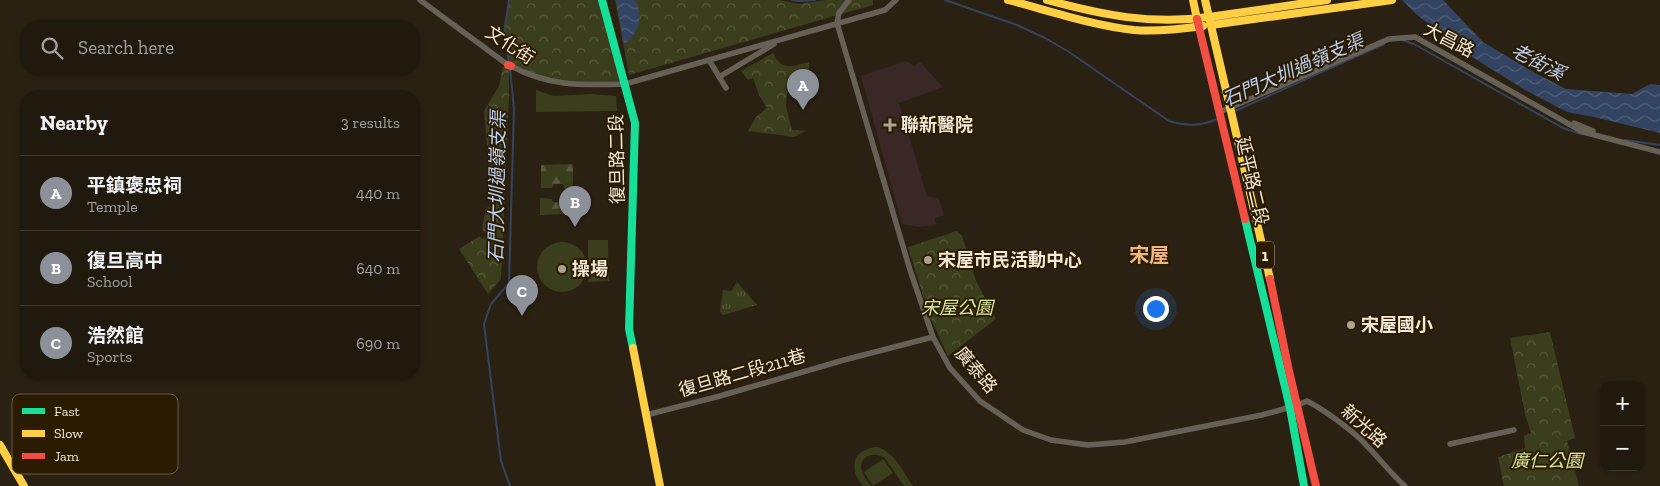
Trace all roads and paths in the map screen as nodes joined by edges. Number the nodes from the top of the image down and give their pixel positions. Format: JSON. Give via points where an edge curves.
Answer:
{"nodes":[{"id":1,"x":420,"y":0,"type":"edge"},
{"id":2,"x":602,"y":0,"type":"edge"},
{"id":3,"x":849,"y":0,"type":"edge"},
{"id":4,"x":896,"y":0,"type":"edge"},
{"id":5,"x":1008,"y":0,"type":"edge"},
{"id":6,"x":1047,"y":0,"type":"edge"},
{"id":7,"x":1192,"y":0,"type":"edge"},
{"id":8,"x":1205,"y":0,"type":"edge"},
{"id":9,"x":1327,"y":0,"type":"edge"},
{"id":10,"x":1388,"y":1,"type":"edge"},
{"id":11,"x":1210,"y":21,"type":"junction"},
{"id":12,"x":1198,"y":23,"type":"junction"},
{"id":13,"x":837,"y":24,"type":"junction"},
{"id":14,"x":780,"y":41,"type":"junction"},
{"id":15,"x":709,"y":60,"type":"junction"},
{"id":16,"x":720,"y":77,"type":"junction"},
{"id":17,"x":625,"y":84,"type":"junction"},
{"id":18,"x":726,"y":88,"type":"dead end"},
{"id":19,"x":1231,"y":108,"type":"junction"},
{"id":20,"x":1220,"y":112,"type":"junction"},
{"id":21,"x":1660,"y":152,"type":"edge"},
{"id":22,"x":933,"y":337,"type":"junction"},
{"id":23,"x":1294,"y":406,"type":"junction"},
{"id":24,"x":646,"y":415,"type":"junction"},
{"id":25,"x":1514,"y":430,"type":"dead end"},
{"id":26,"x":1450,"y":444,"type":"dead end"},
{"id":27,"x":0,"y":445,"type":"edge"},
{"id":28,"x":12,"y":466,"type":"edge"},
{"id":29,"x":17,"y":474,"type":"edge"},
{"id":30,"x":24,"y":486,"type":"edge"},
{"id":31,"x":660,"y":486,"type":"edge"},
{"id":32,"x":1304,"y":486,"type":"edge"},
{"id":33,"x":1316,"y":486,"type":"edge"},
{"id":34,"x":1405,"y":486,"type":"edge"}],
"edges":[{"from":1,"to":17,"type":"street","name":"文化街","via":[[509,66],[530,76],[581,85]]},
{"from":2,"to":17,"type":"main road","name":"復旦路二段"},
{"from":3,"to":13,"type":"street","via":[[839,13]]},
{"from":4,"to":13,"type":"street","via":[[884,10]]},
{"from":5,"to":12,"type":"main road","via":[[1086,21],[1136,30],[1182,29]]},
{"from":6,"to":12,"type":"main road","via":[[1138,20]]},
{"from":7,"to":12,"type":"main road","name":"延平路二段"},
{"from":8,"to":11,"type":"main road","name":"延平路二段"},
{"from":9,"to":11,"type":"main road"},
{"from":10,"to":11,"type":"main road"},
{"from":11,"to":12,"type":"main road"},
{"from":11,"to":19,"type":"main road","name":"延平路二段","number":"1"},
{"from":12,"to":20,"type":"main road","name":"延平路二段","number":"1"},
{"from":13,"to":14,"type":"street"},
{"from":13,"to":22,"type":"street","name":"廣泰路"},
{"from":14,"to":15,"type":"street"},
{"from":14,"to":16,"type":"street"},
{"from":15,"to":16,"type":"street"},
{"from":15,"to":17,"type":"street"},
{"from":16,"to":18,"type":"street"},
{"from":17,"to":24,"type":"main road","name":"復旦路二段","via":[[635,123],[629,329]]},
{"from":19,"to":20,"type":"street","name":"大昌路"},
{"from":19,"to":21,"type":"street","name":"大昌路","via":[[1389,39],[1415,37],[1584,132]]},
{"from":19,"to":23,"type":"main road","name":"延平路二段","number":"1","via":[[1268,270]]},
{"from":20,"to":23,"type":"main road","name":"延平路二段","number":"1"},
{"from":22,"to":23,"type":"street","name":"廣泰路","via":[[950,368],[980,401],[1022,430],[1051,440],[1088,445],[1124,442]]},
{"from":22,"to":24,"type":"street","name":"復旦路二段211巷"},
{"from":23,"to":32,"type":"main road","name":"延平路二段","number":"1"},
{"from":23,"to":33,"type":"main road","name":"延平路二段","number":"1"},
{"from":23,"to":34,"type":"street","name":"新光路","via":[[1307,400],[1317,406],[1366,444]]},
{"from":24,"to":31,"type":"main road","name":"復旦路二段"},
{"from":25,"to":26,"type":"street"},
{"from":27,"to":28,"type":"main road"},
{"from":29,"to":30,"type":"main road"}]}
